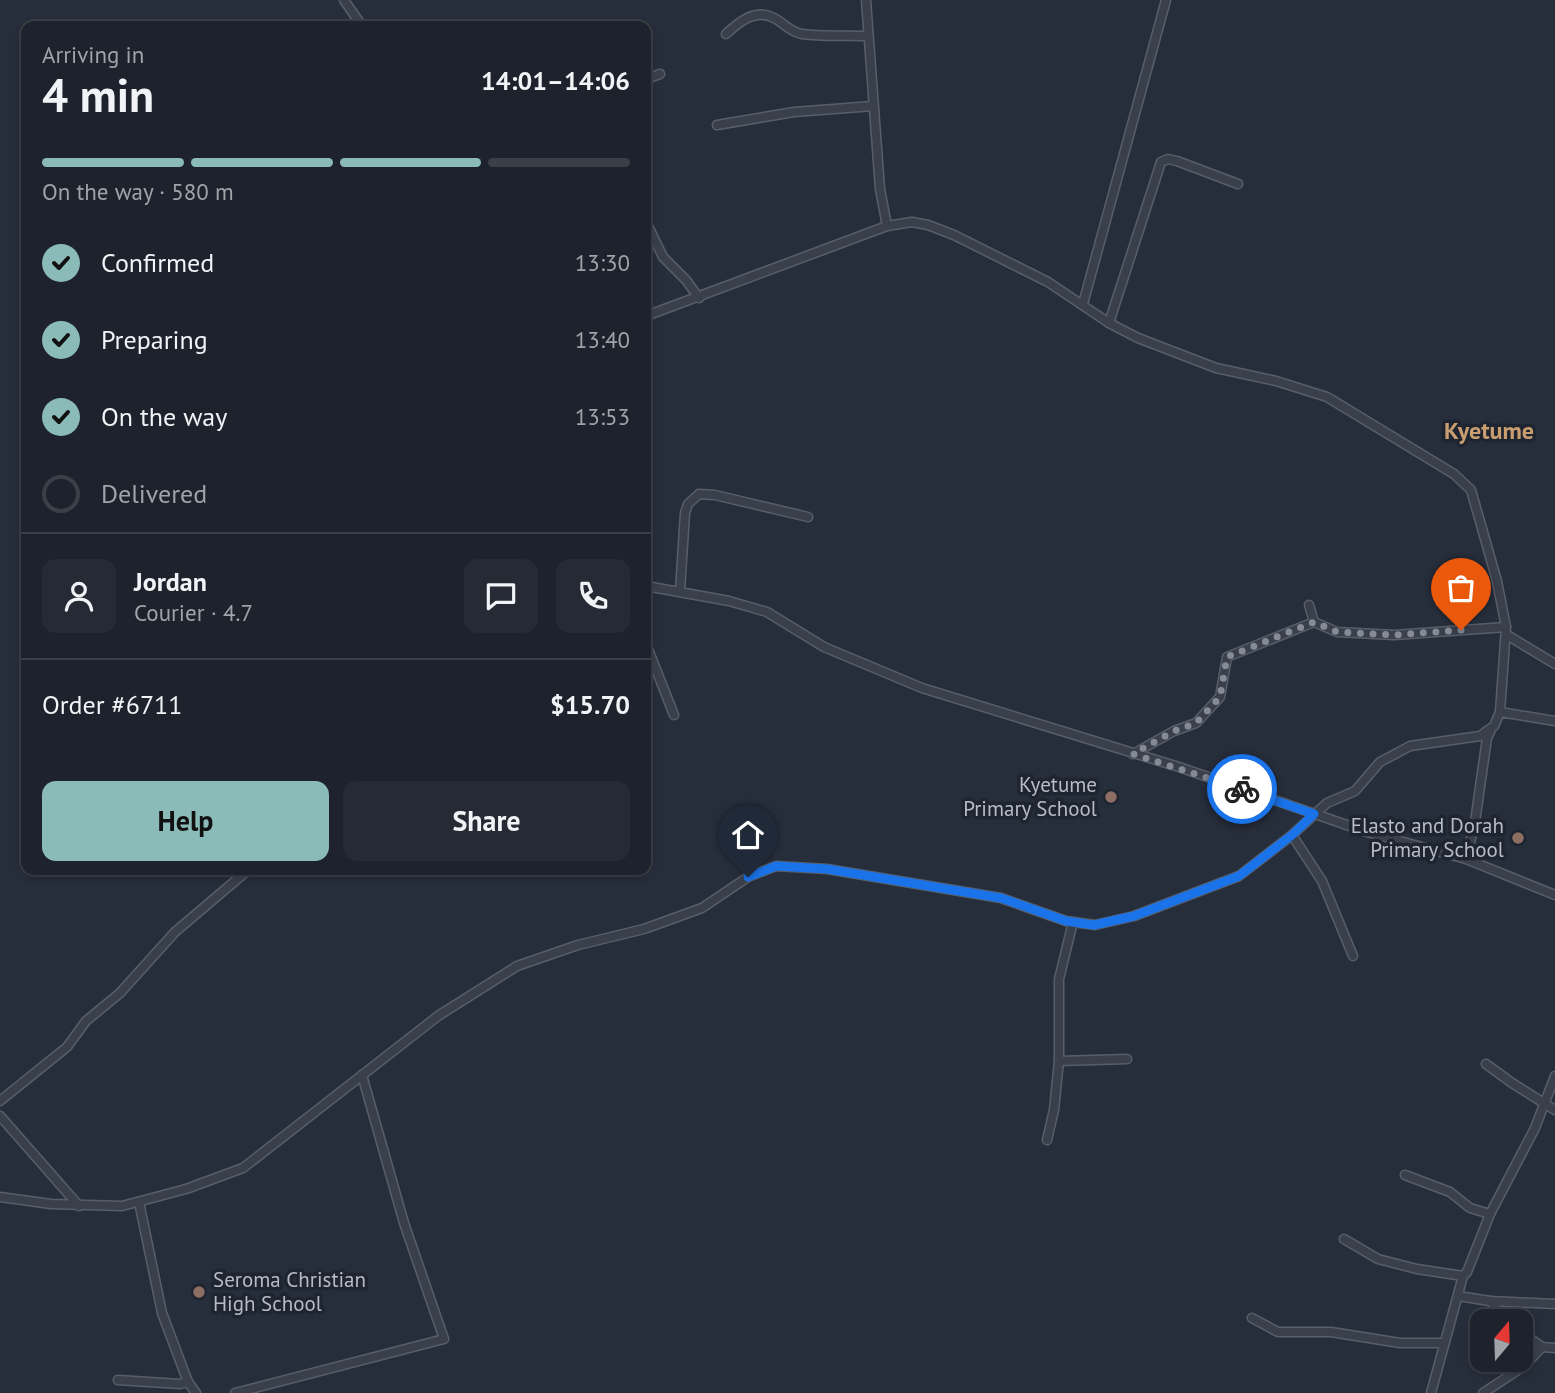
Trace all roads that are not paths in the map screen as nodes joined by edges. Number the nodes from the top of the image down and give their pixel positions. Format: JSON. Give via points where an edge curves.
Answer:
{"nodes":[{"id":1,"x":344,"y":0,"type":"edge"},
{"id":2,"x":866,"y":0,"type":"edge"},
{"id":3,"x":1166,"y":0,"type":"edge"},
{"id":4,"x":359,"y":21,"type":"edge"},
{"id":5,"x":726,"y":34,"type":"dead end"},
{"id":6,"x":867,"y":36,"type":"junction"},
{"id":7,"x":660,"y":74,"type":"dead end"},
{"id":8,"x":651,"y":77,"type":"edge"},
{"id":9,"x":873,"y":106,"type":"junction"},
{"id":10,"x":717,"y":125,"type":"dead end"},
{"id":11,"x":1238,"y":184,"type":"dead end"},
{"id":12,"x":887,"y":226,"type":"junction"},
{"id":13,"x":651,"y":232,"type":"edge"},
{"id":14,"x":699,"y":298,"type":"junction"},
{"id":15,"x":1083,"y":304,"type":"junction"},
{"id":16,"x":651,"y":314,"type":"edge"},
{"id":17,"x":1109,"y":323,"type":"junction"},
{"id":18,"x":808,"y":517,"type":"dead end"},
{"id":19,"x":651,"y":587,"type":"edge"},
{"id":20,"x":680,"y":591,"type":"junction"},
{"id":21,"x":1309,"y":606,"type":"dead end"},
{"id":22,"x":1314,"y":622,"type":"junction"},
{"id":23,"x":1506,"y":631,"type":"junction"},
{"id":24,"x":651,"y":657,"type":"edge"},
{"id":25,"x":1555,"y":664,"type":"edge"},
{"id":26,"x":1500,"y":712,"type":"junction"},
{"id":27,"x":674,"y":715,"type":"dead end"},
{"id":28,"x":1555,"y":721,"type":"edge"},
{"id":29,"x":1494,"y":726,"type":"junction"},
{"id":30,"x":1133,"y":754,"type":"junction"},
{"id":31,"x":1314,"y":814,"type":"junction"},
{"id":32,"x":1292,"y":835,"type":"junction"},
{"id":33,"x":1466,"y":859,"type":"junction"},
{"id":34,"x":242,"y":875,"type":"edge"},
{"id":35,"x":1555,"y":895,"type":"edge"},
{"id":36,"x":1073,"y":922,"type":"junction"},
{"id":37,"x":1353,"y":956,"type":"dead end"},
{"id":38,"x":1127,"y":1059,"type":"dead end"},
{"id":39,"x":1059,"y":1061,"type":"junction"},
{"id":40,"x":1486,"y":1064,"type":"dead end"},
{"id":41,"x":362,"y":1075,"type":"junction"},
{"id":42,"x":1555,"y":1076,"type":"edge"},
{"id":43,"x":0,"y":1101,"type":"edge"},
{"id":44,"x":1546,"y":1103,"type":"junction"},
{"id":45,"x":1555,"y":1110,"type":"edge"},
{"id":46,"x":0,"y":1116,"type":"edge"},
{"id":47,"x":1047,"y":1140,"type":"dead end"},
{"id":48,"x":1405,"y":1175,"type":"dead end"},
{"id":49,"x":0,"y":1197,"type":"edge"},
{"id":50,"x":139,"y":1202,"type":"junction"},
{"id":51,"x":79,"y":1206,"type":"junction"},
{"id":52,"x":1490,"y":1214,"type":"junction"},
{"id":53,"x":1344,"y":1239,"type":"dead end"},
{"id":54,"x":1464,"y":1276,"type":"junction"},
{"id":55,"x":1458,"y":1296,"type":"junction"},
{"id":56,"x":1490,"y":1301,"type":"junction"},
{"id":57,"x":1555,"y":1304,"type":"edge"},
{"id":58,"x":1497,"y":1309,"type":"edge"},
{"id":59,"x":1251,"y":1318,"type":"dead end"},
{"id":60,"x":1533,"y":1341,"type":"edge"},
{"id":61,"x":1443,"y":1343,"type":"junction"},
{"id":62,"x":1542,"y":1347,"type":"junction"},
{"id":63,"x":1555,"y":1348,"type":"edge"},
{"id":64,"x":118,"y":1381,"type":"dead end"},
{"id":65,"x":188,"y":1382,"type":"junction"},
{"id":66,"x":196,"y":1393,"type":"edge"},
{"id":67,"x":234,"y":1393,"type":"edge"},
{"id":68,"x":1430,"y":1393,"type":"edge"},
{"id":69,"x":1483,"y":1393,"type":"edge"}],
"edges":[{"from":1,"to":4,"type":"street"},
{"from":2,"to":6,"type":"street"},
{"from":3,"to":15,"type":"street"},
{"from":5,"to":6,"type":"street","via":[[748,17],[761,14],[803,34]]},
{"from":6,"to":9,"type":"street"},
{"from":7,"to":8,"type":"street"},
{"from":9,"to":10,"type":"street","via":[[794,112]]},
{"from":9,"to":12,"type":"street"},
{"from":11,"to":17,"type":"street","via":[[1177,161],[1161,162]]},
{"from":12,"to":14,"type":"street"},
{"from":12,"to":15,"type":"street","via":[[912,222],[954,235]]},
{"from":13,"to":14,"type":"street","via":[[663,257]]},
{"from":14,"to":16,"type":"street"},
{"from":15,"to":17,"type":"street"},
{"from":17,"to":23,"type":"street","via":[[1216,368],[1328,397],[1459,478],[1471,490]]},
{"from":18,"to":20,"type":"street","via":[[699,495],[685,513]]},
{"from":19,"to":20,"type":"street"},
{"from":20,"to":30,"type":"street","via":[[767,612],[824,647],[922,688]]},
{"from":21,"to":22,"type":"street"},
{"from":22,"to":23,"type":"street","via":[[1337,632],[1394,635]]},
{"from":22,"to":30,"type":"street","via":[[1227,657],[1220,697],[1196,723]]},
{"from":23,"to":25,"type":"street"},
{"from":23,"to":26,"type":"street"},
{"from":24,"to":27,"type":"street"},
{"from":26,"to":28,"type":"street"},
{"from":26,"to":29,"type":"street"},
{"from":29,"to":31,"type":"street","via":[[1480,736],[1410,746],[1381,762],[1355,791]]},
{"from":29,"to":33,"type":"street","via":[[1487,738]]},
{"from":30,"to":31,"type":"street"},
{"from":31,"to":32,"type":"street"},
{"from":31,"to":33,"type":"street"},
{"from":32,"to":36,"type":"street","via":[[1239,876],[1210,889],[1134,916],[1094,925]]},
{"from":32,"to":37,"type":"street","via":[[1322,881]]},
{"from":33,"to":35,"type":"street"},
{"from":34,"to":43,"type":"street","via":[[175,932],[66,1047]]},
{"from":36,"to":39,"type":"street","via":[[1059,979]]},
{"from":36,"to":41,"type":"street","via":[[1001,898],[827,869],[776,866],[748,877],[702,908],[517,966],[438,1016]]},
{"from":38,"to":39,"type":"street"},
{"from":39,"to":47,"type":"street"},
{"from":40,"to":44,"type":"street"},
{"from":41,"to":50,"type":"street","via":[[243,1168]]},
{"from":41,"to":67,"type":"street","via":[[404,1223],[444,1339]]},
{"from":42,"to":44,"type":"street"},
{"from":44,"to":45,"type":"street"},
{"from":44,"to":52,"type":"street"},
{"from":46,"to":51,"type":"street"},
{"from":48,"to":52,"type":"street"},
{"from":49,"to":51,"type":"street"},
{"from":50,"to":51,"type":"street"},
{"from":50,"to":65,"type":"street","via":[[162,1313]]},
{"from":52,"to":54,"type":"street"},
{"from":53,"to":54,"type":"street","via":[[1378,1259]]},
{"from":54,"to":55,"type":"street"},
{"from":55,"to":56,"type":"street"},
{"from":55,"to":61,"type":"street"},
{"from":56,"to":57,"type":"street"},
{"from":56,"to":58,"type":"street"},
{"from":59,"to":61,"type":"street","via":[[1278,1332],[1331,1332],[1401,1343]]},
{"from":60,"to":62,"type":"street"},
{"from":61,"to":68,"type":"street"},
{"from":62,"to":63,"type":"street"},
{"from":62,"to":69,"type":"street","via":[[1524,1366]]},
{"from":64,"to":65,"type":"street"},
{"from":65,"to":66,"type":"street"}]}
